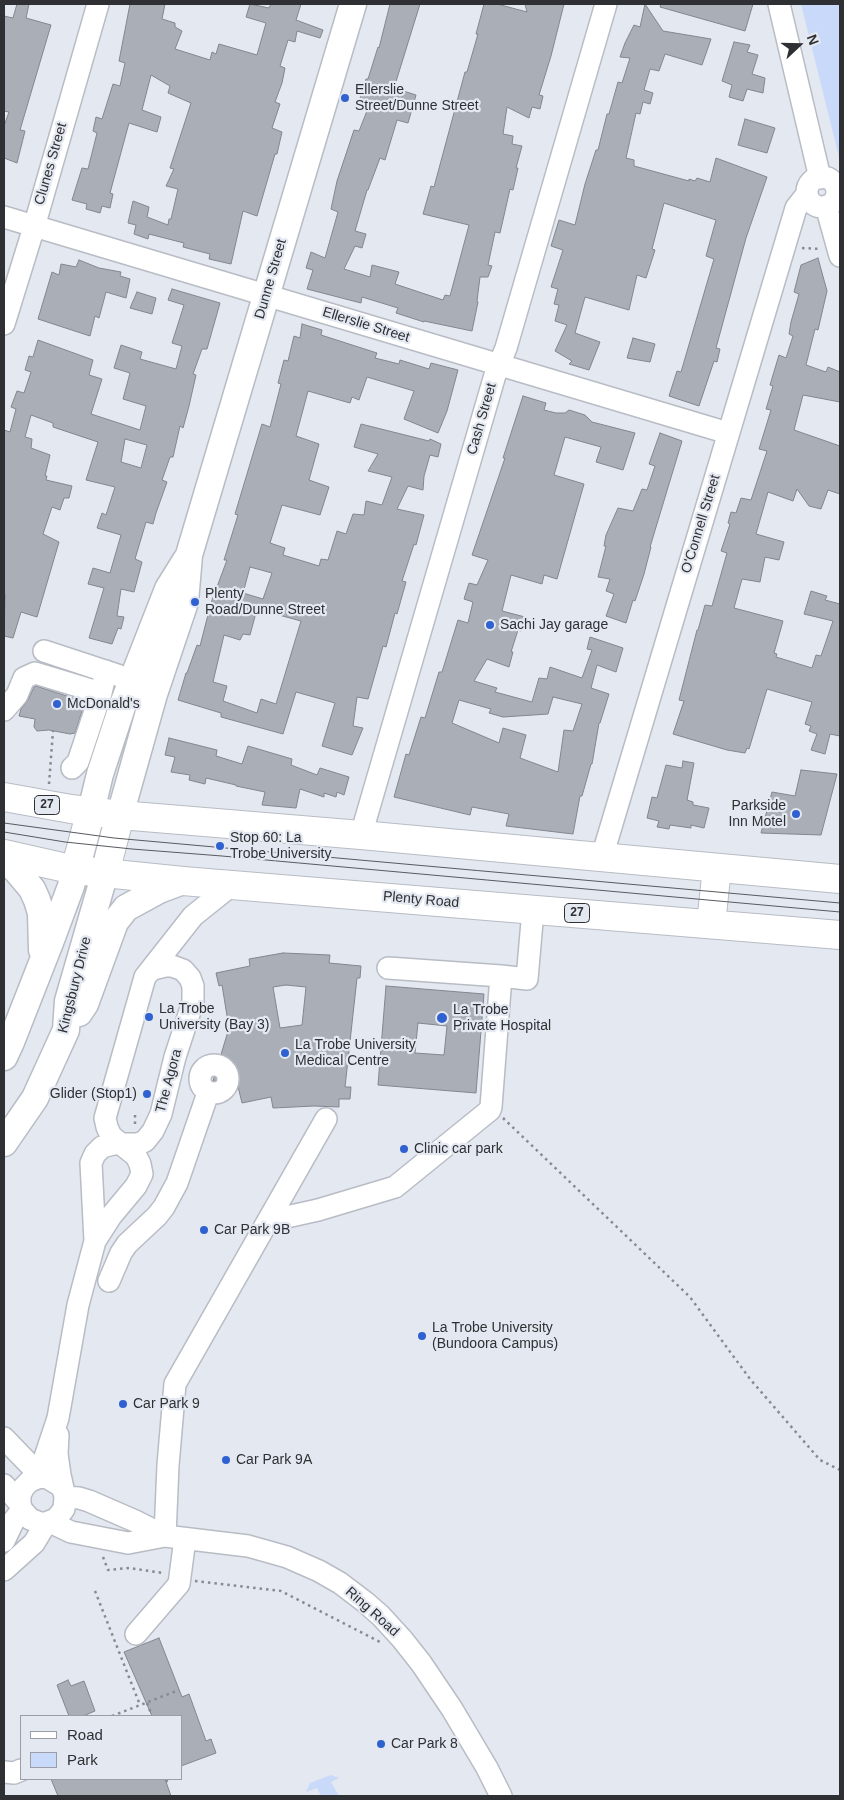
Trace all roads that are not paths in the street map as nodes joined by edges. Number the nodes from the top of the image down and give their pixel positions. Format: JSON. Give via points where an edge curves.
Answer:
{"nodes":[{"id":1,"x":98,"y":4,"type":"edge"},
{"id":2,"x":353,"y":4,"type":"edge"},
{"id":3,"x":606,"y":4,"type":"edge"},
{"id":4,"x":779,"y":4,"type":"edge"},
{"id":5,"x":820,"y":178,"type":"junction"},
{"id":6,"x":807,"y":194,"type":"junction"},
{"id":7,"x":826,"y":206,"type":"junction"},
{"id":8,"x":4,"y":217,"type":"edge"},
{"id":9,"x":34,"y":227,"type":"junction"},
{"id":10,"x":832,"y":252,"type":"edge"},
{"id":11,"x":267,"y":295,"type":"junction"},
{"id":12,"x":4,"y":324,"type":"edge"},
{"id":13,"x":499,"y":364,"type":"junction"},
{"id":14,"x":728,"y":433,"type":"junction"},
{"id":15,"x":189,"y":555,"type":"junction"},
{"id":16,"x":44,"y":652,"type":"dead end"},
{"id":17,"x":106,"y":672,"type":"junction"},
{"id":18,"x":141,"y":682,"type":"junction"},
{"id":19,"x":101,"y":693,"type":"junction"},
{"id":20,"x":6,"y":705,"type":"edge"},
{"id":21,"x":82,"y":747,"type":"junction"},
{"id":22,"x":103,"y":765,"type":"junction"},
{"id":23,"x":72,"y":768,"type":"dead end"},
{"id":24,"x":4,"y":797,"type":"edge"},
{"id":25,"x":91,"y":811,"type":"junction"},
{"id":26,"x":120,"y":815,"type":"junction"},
{"id":27,"x":361,"y":835,"type":"junction"},
{"id":28,"x":4,"y":854,"type":"edge"},
{"id":29,"x":602,"y":857,"type":"junction"},
{"id":30,"x":4,"y":858,"type":"edge"},
{"id":31,"x":717,"y":868,"type":"junction"},
{"id":32,"x":75,"y":870,"type":"junction"},
{"id":33,"x":105,"y":873,"type":"junction"},
{"id":34,"x":840,"y":880,"type":"edge"},
{"id":35,"x":183,"y":881,"type":"junction"},
{"id":36,"x":233,"y":884,"type":"junction"},
{"id":37,"x":533,"y":910,"type":"junction"},
{"id":38,"x":711,"y":924,"type":"junction"},
{"id":39,"x":840,"y":934,"type":"edge"},
{"id":40,"x":42,"y":961,"type":"junction"},
{"id":41,"x":388,"y":968,"type":"dead end"},
{"id":42,"x":148,"y":972,"type":"junction"},
{"id":43,"x":501,"y":976,"type":"junction"},
{"id":44,"x":66,"y":1030,"type":"junction"},
{"id":45,"x":4,"y":1057,"type":"edge"},
{"id":46,"x":208,"y":1093,"type":"dead end"},
{"id":47,"x":326,"y":1119,"type":"dead end"},
{"id":48,"x":4,"y":1143,"type":"edge"},
{"id":49,"x":121,"y":1144,"type":"junction"},
{"id":50,"x":270,"y":1217,"type":"junction"},
{"id":51,"x":95,"y":1241,"type":"junction"},
{"id":52,"x":109,"y":1281,"type":"dead end"},
{"id":53,"x":58,"y":1418,"type":"junction"},
{"id":54,"x":4,"y":1438,"type":"edge"},
{"id":55,"x":40,"y":1477,"type":"junction"},
{"id":56,"x":4,"y":1485,"type":"edge"},
{"id":57,"x":65,"y":1495,"type":"junction"},
{"id":58,"x":21,"y":1507,"type":"junction"},
{"id":59,"x":48,"y":1523,"type":"junction"},
{"id":60,"x":175,"y":1537,"type":"junction"},
{"id":61,"x":4,"y":1541,"type":"edge"},
{"id":62,"x":4,"y":1570,"type":"edge"},
{"id":63,"x":136,"y":1634,"type":"dead end"},
{"id":64,"x":20,"y":1770,"type":"edge"},
{"id":65,"x":4,"y":1772,"type":"edge"},
{"id":66,"x":501,"y":1796,"type":"edge"}],
"edges":[{"from":1,"to":9,"type":"street","name":"Clunes Street"},
{"from":2,"to":11,"type":"main road","name":"Dunne Street"},
{"from":3,"to":13,"type":"street","name":"Cash Street"},
{"from":4,"to":5,"type":"street"},
{"from":5,"to":6,"type":"street","via":[[810,183]]},
{"from":5,"to":7,"type":"street","via":[[830,181],[836,190],[834,200]]},
{"from":6,"to":7,"type":"street","via":[[814,205]]},
{"from":6,"to":14,"type":"street","name":"O'Connell Street","via":[[796,208]]},
{"from":7,"to":10,"type":"street"},
{"from":8,"to":9,"type":"street","name":"Ellerslie Street"},
{"from":9,"to":11,"type":"street","name":"Ellerslie Street"},
{"from":9,"to":12,"type":"street","name":"Clunes Street"},
{"from":11,"to":13,"type":"street","name":"Ellerslie Street"},
{"from":11,"to":15,"type":"main road","name":"Dunne Street"},
{"from":13,"to":14,"type":"street","name":"Ellerslie Street"},
{"from":13,"to":27,"type":"street","name":"Cash Street"},
{"from":14,"to":29,"type":"street","name":"O'Connell Street"},
{"from":15,"to":18,"type":"main road","name":"Dunne Street","via":[[168,589]]},
{"from":15,"to":18,"type":"main road","name":"Dunne Street","via":[[185,602],[167,657]]},
{"from":16,"to":17,"type":"street"},
{"from":17,"to":18,"type":"street"},
{"from":17,"to":19,"type":"street"},
{"from":18,"to":22,"type":"main road","name":"Dunne Street","via":[[123,704]]},
{"from":18,"to":26,"type":"main road","name":"Dunne Street"},
{"from":19,"to":20,"type":"street","via":[[34,673],[24,678],[18,695]]},
{"from":19,"to":21,"type":"street"},
{"from":21,"to":22,"type":"street"},
{"from":21,"to":23,"type":"street","via":[[78,762]]},
{"from":22,"to":25,"type":"main road","name":"Dunne Street"},
{"from":24,"to":25,"type":"highway","number":"27"},
{"from":25,"to":26,"type":"highway","number":"27"},
{"from":25,"to":32,"type":"highway"},
{"from":26,"to":27,"type":"highway","number":"27"},
{"from":26,"to":33,"type":"highway"},
{"from":27,"to":29,"type":"highway","number":"27"},
{"from":28,"to":32,"type":"highway","name":"Plenty Road","number":"27"},
{"from":29,"to":31,"type":"highway","number":"27"},
{"from":30,"to":40,"type":"main road","via":[[32,889],[37,900],[41,913]]},
{"from":31,"to":34,"type":"highway","number":"27"},
{"from":31,"to":38,"type":"highway"},
{"from":32,"to":33,"type":"highway","name":"Plenty Road","number":"27"},
{"from":32,"to":40,"type":"main road"},
{"from":33,"to":35,"type":"highway","name":"Plenty Road","number":"27"},
{"from":33,"to":44,"type":"main road","name":"Kingsbury Drive","via":[[68,1001]]},
{"from":35,"to":36,"type":"highway","name":"Plenty Road","number":"27"},
{"from":35,"to":44,"type":"main road","via":[[126,908],[115,922],[85,1004]]},
{"from":36,"to":37,"type":"highway","name":"Plenty Road","number":"27"},
{"from":36,"to":42,"type":"street","via":[[193,916]]},
{"from":37,"to":38,"type":"highway","name":"Plenty Road","number":"27"},
{"from":37,"to":43,"type":"street","via":[[527,979]]},
{"from":38,"to":39,"type":"highway","name":"Plenty Road","number":"27"},
{"from":40,"to":45,"type":"main road"},
{"from":41,"to":43,"type":"street"},
{"from":42,"to":49,"type":"street","via":[[105,1118],[109,1134]]},
{"from":42,"to":49,"type":"street","name":"The Agora","via":[[163,966],[181,969],[190,978],[194,994],[161,1114],[153,1131],[145,1141],[135,1145]]},
{"from":43,"to":50,"type":"street","via":[[490,1110],[395,1187],[318,1210],[282,1218]]},
{"from":44,"to":48,"type":"main road","name":"Kingsbury Drive","via":[[35,1098]]},
{"from":46,"to":52,"type":"street","via":[[177,1183],[157,1216],[124,1249]]},
{"from":47,"to":50,"type":"street"},
{"from":49,"to":51,"type":"street","via":[[99,1149],[90,1166]]},
{"from":49,"to":51,"type":"street","via":[[137,1158],[141,1177]]},
{"from":50,"to":60,"type":"street","via":[[175,1384],[168,1465]]},
{"from":51,"to":53,"type":"street","via":[[78,1305]]},
{"from":53,"to":55,"type":"street"},
{"from":53,"to":57,"type":"street","via":[[57,1454]]},
{"from":54,"to":55,"type":"street"},
{"from":55,"to":57,"type":"street","via":[[55,1481]]},
{"from":55,"to":58,"type":"street","via":[[24,1487],[20,1495]]},
{"from":56,"to":58,"type":"street"},
{"from":57,"to":59,"type":"street","via":[[66,1503],[60,1515]]},
{"from":57,"to":60,"type":"street","name":"Ring Road","via":[[89,1501]]},
{"from":58,"to":59,"type":"street","via":[[30,1519]]},
{"from":58,"to":61,"type":"street"},
{"from":59,"to":60,"type":"street","name":"Ring Road","via":[[71,1532],[128,1544]]},
{"from":59,"to":62,"type":"street","via":[[34,1543]]},
{"from":60,"to":63,"type":"street","via":[[181,1576],[179,1584]]},
{"from":60,"to":66,"type":"street","name":"Ring Road","via":[[248,1546],[287,1557],[340,1582],[365,1602],[421,1663],[452,1708]]},
{"from":64,"to":65,"type":"street"}]}
